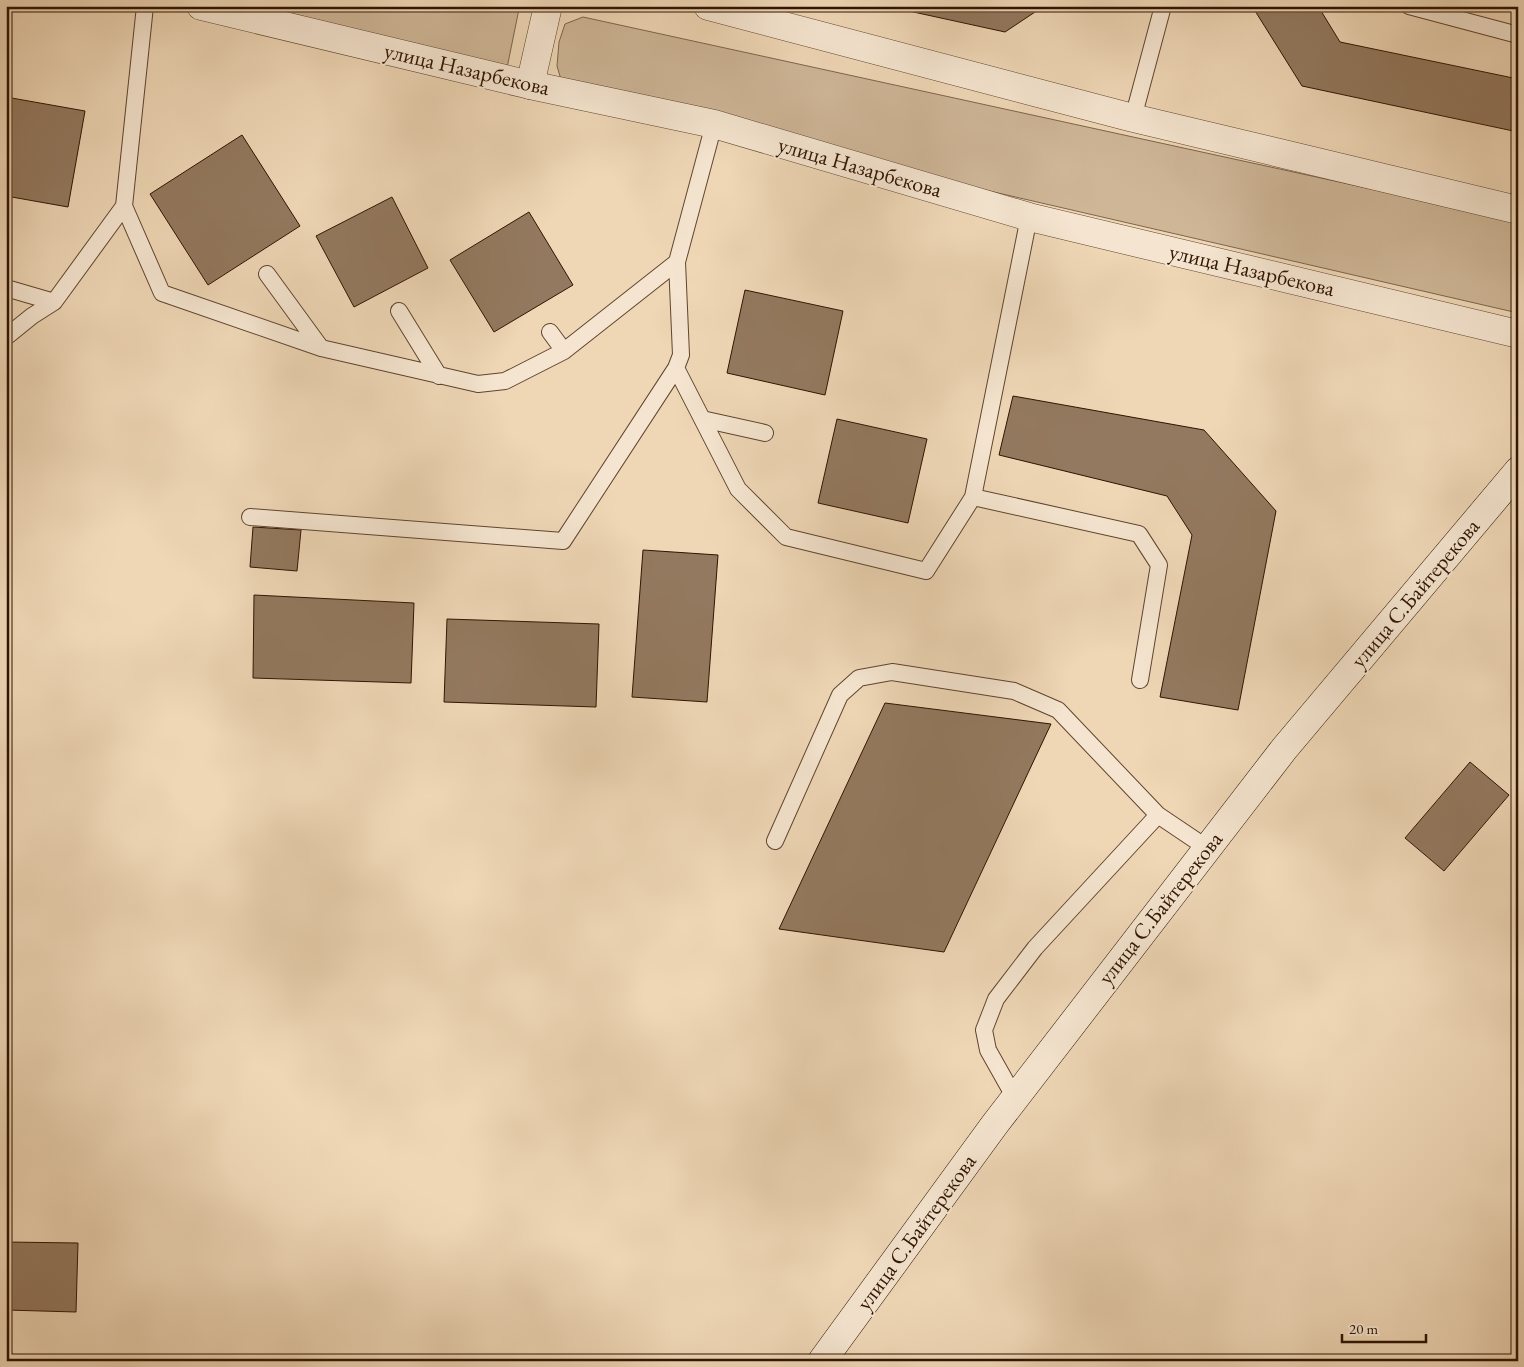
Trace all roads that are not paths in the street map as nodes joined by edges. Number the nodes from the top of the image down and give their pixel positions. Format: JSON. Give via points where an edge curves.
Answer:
{"nodes":[{"id":1,"x":145,"y":6,"type":"edge"},
{"id":2,"x":201,"y":6,"type":"edge"},
{"id":3,"x":548,"y":6,"type":"edge"},
{"id":4,"x":708,"y":6,"type":"edge"},
{"id":5,"x":1163,"y":6,"type":"edge"},
{"id":6,"x":1409,"y":6,"type":"edge"},
{"id":7,"x":1518,"y":35,"type":"edge"},
{"id":8,"x":530,"y":84,"type":"junction"},
{"id":9,"x":1133,"y":118,"type":"junction"},
{"id":10,"x":714,"y":124,"type":"junction"},
{"id":11,"x":124,"y":206,"type":"junction"},
{"id":12,"x":1518,"y":210,"type":"edge"},
{"id":13,"x":1029,"y":217,"type":"junction"},
{"id":14,"x":677,"y":262,"type":"junction"},
{"id":15,"x":266,"y":274,"type":"dead end"},
{"id":16,"x":6,"y":288,"type":"edge"},
{"id":17,"x":54,"y":302,"type":"junction"},
{"id":18,"x":399,"y":311,"type":"dead end"},
{"id":19,"x":550,"y":332,"type":"dead end"},
{"id":20,"x":1518,"y":334,"type":"edge"},
{"id":21,"x":6,"y":337,"type":"edge"},
{"id":22,"x":321,"y":348,"type":"junction"},
{"id":23,"x":564,"y":351,"type":"junction"},
{"id":24,"x":676,"y":368,"type":"junction"},
{"id":25,"x":439,"y":376,"type":"junction"},
{"id":26,"x":702,"y":419,"type":"junction"},
{"id":27,"x":765,"y":433,"type":"dead end"},
{"id":28,"x":1518,"y":471,"type":"edge"},
{"id":29,"x":973,"y":497,"type":"junction"},
{"id":30,"x":250,"y":517,"type":"dead end"},
{"id":31,"x":1140,"y":680,"type":"dead end"},
{"id":32,"x":1158,"y":815,"type":"junction"},
{"id":33,"x":775,"y":841,"type":"dead end"},
{"id":34,"x":1207,"y":848,"type":"junction"},
{"id":35,"x":1015,"y":1098,"type":"junction"},
{"id":36,"x":822,"y":1361,"type":"edge"}],
"edges":[{"from":1,"to":11,"type":"lane"},
{"from":2,"to":8,"type":"street","name":"улица Назарбекова"},
{"from":3,"to":8,"type":"street"},
{"from":4,"to":9,"type":"street"},
{"from":5,"to":9,"type":"lane"},
{"from":6,"to":7,"type":"lane"},
{"from":8,"to":10,"type":"street","name":"улица Назарбекова"},
{"from":9,"to":12,"type":"street"},
{"from":10,"to":13,"type":"street","name":"улица Назарбекова"},
{"from":10,"to":14,"type":"lane"},
{"from":11,"to":17,"type":"lane"},
{"from":11,"to":22,"type":"lane","via":[[162,294]]},
{"from":13,"to":20,"type":"street","name":"улица Назарбекова"},
{"from":13,"to":29,"type":"lane"},
{"from":14,"to":23,"type":"lane"},
{"from":14,"to":24,"type":"lane","via":[[681,355]]},
{"from":15,"to":22,"type":"lane"},
{"from":16,"to":17,"type":"lane"},
{"from":17,"to":21,"type":"lane"},
{"from":18,"to":25,"type":"lane"},
{"from":19,"to":23,"type":"lane"},
{"from":22,"to":25,"type":"lane"},
{"from":23,"to":25,"type":"lane","via":[[505,381],[478,384]]},
{"from":24,"to":26,"type":"lane"},
{"from":24,"to":30,"type":"lane","via":[[563,541]]},
{"from":26,"to":27,"type":"lane"},
{"from":26,"to":29,"type":"lane","via":[[738,489],[786,537],[926,571]]},
{"from":28,"to":34,"type":"street","name":"улица С.Байтерекова","via":[[1284,749]]},
{"from":29,"to":31,"type":"lane","via":[[1138,534],[1159,565]]},
{"from":32,"to":33,"type":"lane","via":[[1058,710],[1014,691],[892,672],[859,678],[840,695]]},
{"from":32,"to":34,"type":"lane"},
{"from":32,"to":35,"type":"lane","via":[[1035,948],[996,999],[984,1030],[988,1050]]},
{"from":34,"to":35,"type":"street","name":"улица С.Байтерекова"},
{"from":35,"to":36,"type":"street","name":"улица С.Байтерекова"}]}
